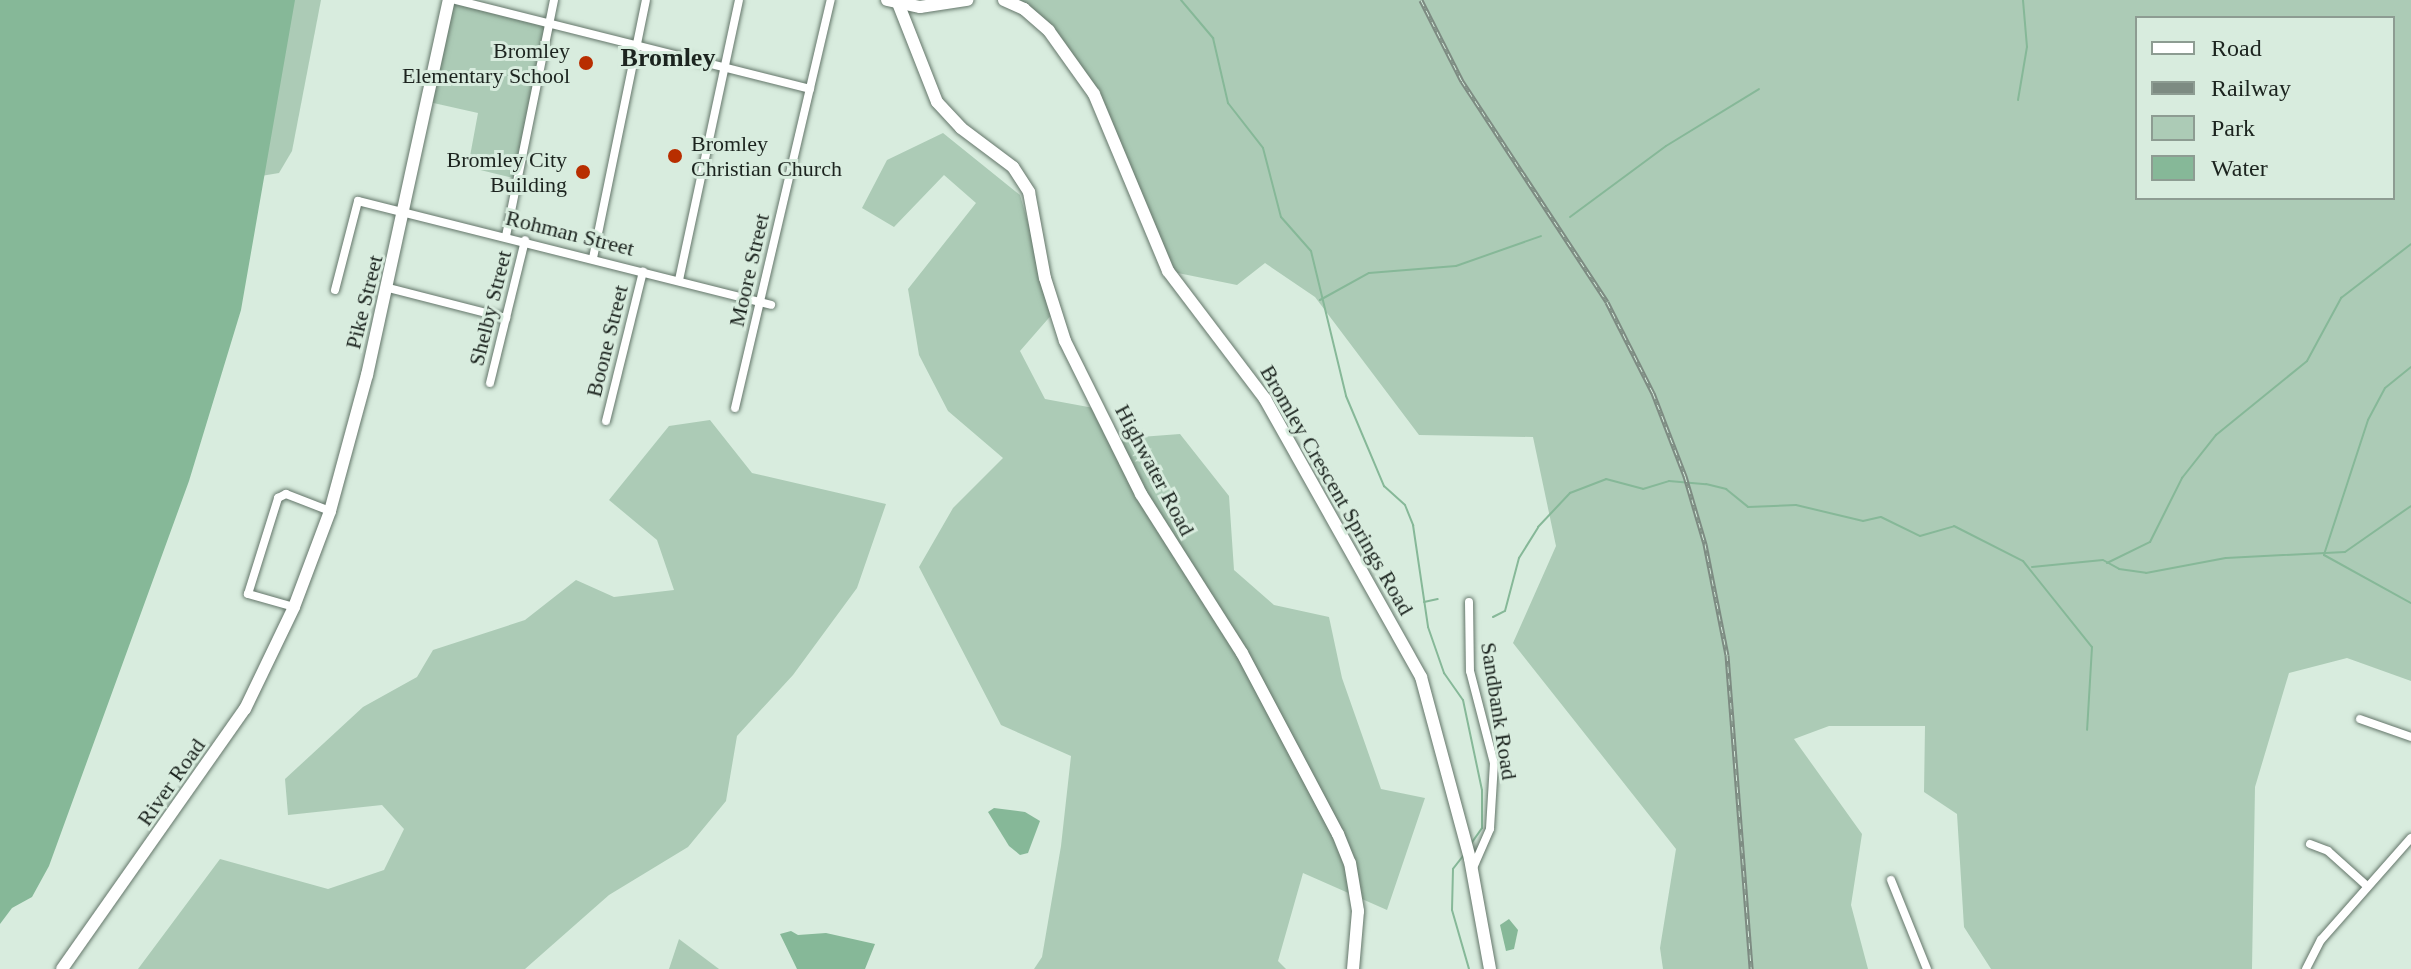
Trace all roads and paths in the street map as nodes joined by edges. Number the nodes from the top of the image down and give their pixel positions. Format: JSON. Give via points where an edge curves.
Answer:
{"nodes":[{"id":1,"x":449,"y":0,"type":"edge"},
{"id":2,"x":456,"y":0,"type":"edge"},
{"id":3,"x":554,"y":0,"type":"edge"},
{"id":4,"x":646,"y":0,"type":"edge"},
{"id":5,"x":739,"y":0,"type":"edge"},
{"id":6,"x":831,"y":0,"type":"edge"},
{"id":7,"x":967,"y":0,"type":"edge"},
{"id":8,"x":1004,"y":0,"type":"edge"},
{"id":9,"x":893,"y":1,"type":"edge"},
{"id":10,"x":548,"y":24,"type":"junction"},
{"id":11,"x":635,"y":45,"type":"junction"},
{"id":12,"x":723,"y":67,"type":"junction"},
{"id":13,"x":810,"y":89,"type":"junction"},
{"id":14,"x":407,"y":211,"type":"junction"},
{"id":15,"x":506,"y":236,"type":"junction"},
{"id":16,"x":525,"y":240,"type":"junction"},
{"id":17,"x":593,"y":258,"type":"junction"},
{"id":18,"x":643,"y":271,"type":"junction"},
{"id":19,"x":679,"y":280,"type":"junction"},
{"id":20,"x":389,"y":288,"type":"junction"},
{"id":21,"x":335,"y":290,"type":"dead end"},
{"id":22,"x":761,"y":301,"type":"junction"},
{"id":23,"x":771,"y":305,"type":"dead end"},
{"id":24,"x":506,"y":318,"type":"junction"},
{"id":25,"x":490,"y":383,"type":"dead end"},
{"id":26,"x":735,"y":408,"type":"dead end"},
{"id":27,"x":606,"y":421,"type":"dead end"},
{"id":28,"x":330,"y":511,"type":"junction"},
{"id":29,"x":1469,"y":602,"type":"dead end"},
{"id":30,"x":294,"y":607,"type":"junction"},
{"id":31,"x":2360,"y":719,"type":"dead end"},
{"id":32,"x":2411,"y":737,"type":"edge"},
{"id":33,"x":2411,"y":838,"type":"edge"},
{"id":34,"x":2310,"y":844,"type":"dead end"},
{"id":35,"x":1471,"y":864,"type":"junction"},
{"id":36,"x":1891,"y":880,"type":"dead end"},
{"id":37,"x":2367,"y":886,"type":"junction"},
{"id":38,"x":62,"y":969,"type":"edge"},
{"id":39,"x":1353,"y":969,"type":"edge"},
{"id":40,"x":1490,"y":969,"type":"edge"},
{"id":41,"x":1927,"y":969,"type":"edge"},
{"id":42,"x":2306,"y":969,"type":"edge"}],
"edges":[{"from":1,"to":14,"type":"street","name":"Pike Street"},
{"from":2,"to":10,"type":"street"},
{"from":3,"to":10,"type":"street","name":"Shelby Street"},
{"from":4,"to":11,"type":"street","name":"Boone Street"},
{"from":5,"to":12,"type":"street"},
{"from":6,"to":13,"type":"street","name":"Moore Street"},
{"from":7,"to":9,"type":"street","via":[[920,7]]},
{"from":8,"to":35,"type":"street","name":"Bromley Crescent Springs Road","via":[[1049,31],[1094,94],[1168,271],[1265,399],[1404,644],[1434,718]]},
{"from":9,"to":39,"type":"street","name":"Highwater Road","via":[[937,102],[961,128],[1013,167],[1029,192],[1045,278],[1065,341],[1156,521],[1242,653],[1338,834],[1350,863],[1358,911]]},
{"from":10,"to":11,"type":"street"},
{"from":10,"to":15,"type":"street","name":"Shelby Street"},
{"from":11,"to":12,"type":"street"},
{"from":11,"to":17,"type":"street","name":"Boone Street"},
{"from":12,"to":13,"type":"street"},
{"from":12,"to":19,"type":"street"},
{"from":13,"to":22,"type":"street","name":"Moore Street"},
{"from":14,"to":15,"type":"street","name":"Rohman Street"},
{"from":14,"to":20,"type":"street","name":"Pike Street"},
{"from":14,"to":21,"type":"street","name":"Rohman Street","via":[[358,201]]},
{"from":15,"to":16,"type":"street","name":"Rohman Street"},
{"from":16,"to":17,"type":"street","name":"Rohman Street"},
{"from":16,"to":24,"type":"street","name":"Shelby Street"},
{"from":17,"to":18,"type":"street","name":"Rohman Street"},
{"from":18,"to":19,"type":"street","name":"Rohman Street"},
{"from":18,"to":27,"type":"street","name":"Boone Street"},
{"from":19,"to":22,"type":"street","name":"Rohman Street"},
{"from":20,"to":24,"type":"street"},
{"from":20,"to":28,"type":"street","name":"Pike Street"},
{"from":22,"to":23,"type":"street","name":"Rohman Street"},
{"from":22,"to":26,"type":"street","name":"Moore Street"},
{"from":24,"to":25,"type":"street","name":"Shelby Street"},
{"from":28,"to":30,"type":"street","name":"Pike Street"},
{"from":28,"to":30,"type":"street","via":[[286,494],[278,498],[248,594]]},
{"from":29,"to":35,"type":"street","name":"Sandbank Road","via":[[1470,671],[1494,763],[1490,829]]},
{"from":30,"to":38,"type":"street","name":"River Road","via":[[245,709]]},
{"from":31,"to":32,"type":"street"},
{"from":33,"to":37,"type":"street"},
{"from":34,"to":37,"type":"street","via":[[2328,851]]},
{"from":35,"to":40,"type":"street","name":"Bromley Crescent Springs Road"},
{"from":36,"to":41,"type":"street"},
{"from":37,"to":42,"type":"street","via":[[2321,940]]}]}
